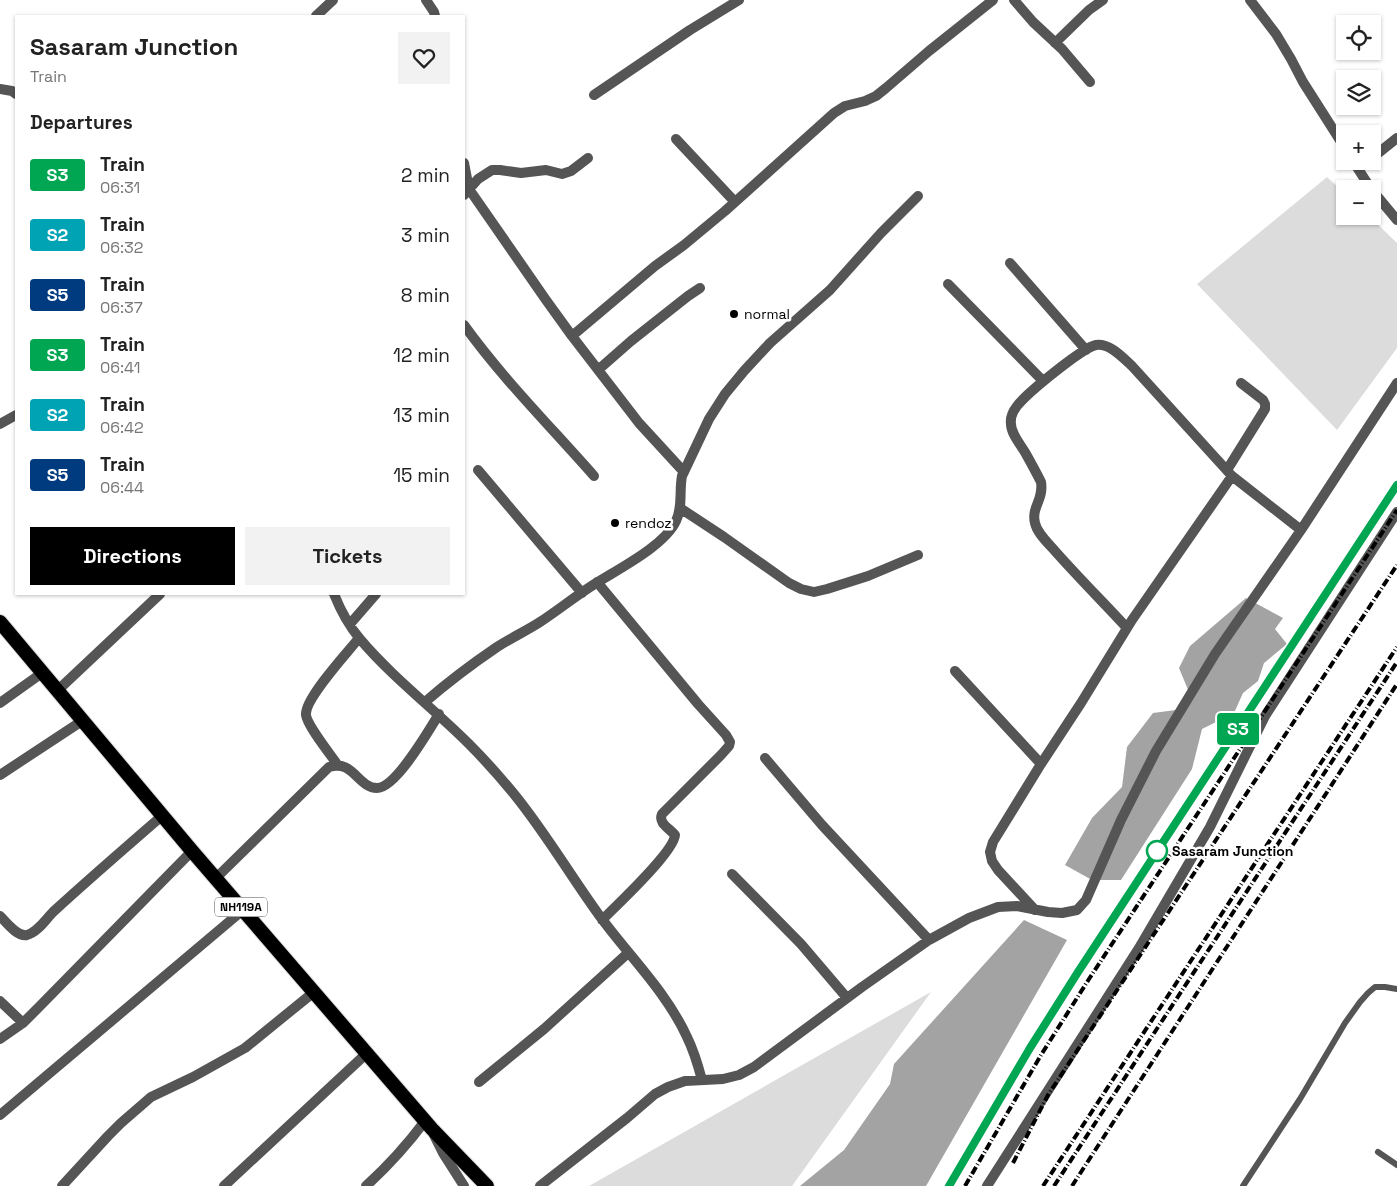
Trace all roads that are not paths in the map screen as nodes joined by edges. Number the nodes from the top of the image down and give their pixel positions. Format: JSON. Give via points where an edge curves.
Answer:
{"nodes":[{"id":1,"x":333,"y":0,"type":"edge"},
{"id":2,"x":426,"y":0,"type":"edge"},
{"id":3,"x":739,"y":0,"type":"edge"},
{"id":4,"x":993,"y":0,"type":"edge"},
{"id":5,"x":1014,"y":0,"type":"edge"},
{"id":6,"x":1103,"y":0,"type":"edge"},
{"id":7,"x":1250,"y":0,"type":"edge"},
{"id":8,"x":317,"y":15,"type":"edge"},
{"id":9,"x":434,"y":15,"type":"edge"},
{"id":10,"x":1055,"y":43,"type":"junction"},
{"id":11,"x":1090,"y":82,"type":"dead end"},
{"id":12,"x":0,"y":89,"type":"edge"},
{"id":13,"x":15,"y":93,"type":"edge"},
{"id":14,"x":594,"y":95,"type":"dead end"},
{"id":15,"x":1336,"y":134,"type":"edge"},
{"id":16,"x":1397,"y":138,"type":"edge"},
{"id":17,"x":676,"y":139,"type":"dead end"},
{"id":18,"x":1381,"y":151,"type":"edge"},
{"id":19,"x":588,"y":158,"type":"dead end"},
{"id":20,"x":465,"y":178,"type":"edge"},
{"id":21,"x":466,"y":192,"type":"edge"},
{"id":22,"x":918,"y":196,"type":"dead end"},
{"id":23,"x":1381,"y":201,"type":"edge"},
{"id":24,"x":735,"y":202,"type":"junction"},
{"id":25,"x":1397,"y":220,"type":"edge"},
{"id":26,"x":1010,"y":263,"type":"dead end"},
{"id":27,"x":948,"y":284,"type":"dead end"},
{"id":28,"x":700,"y":288,"type":"dead end"},
{"id":29,"x":465,"y":326,"type":"edge"},
{"id":30,"x":572,"y":336,"type":"junction"},
{"id":31,"x":1086,"y":350,"type":"junction"},
{"id":32,"x":598,"y":370,"type":"junction"},
{"id":33,"x":1043,"y":381,"type":"junction"},
{"id":34,"x":1240,"y":383,"type":"dead end"},
{"id":35,"x":1397,"y":383,"type":"edge"},
{"id":36,"x":15,"y":416,"type":"edge"},
{"id":37,"x":0,"y":424,"type":"edge"},
{"id":38,"x":478,"y":470,"type":"dead end"},
{"id":39,"x":684,"y":472,"type":"junction"},
{"id":40,"x":1230,"y":473,"type":"junction"},
{"id":41,"x":594,"y":476,"type":"dead end"},
{"id":42,"x":680,"y":508,"type":"junction"},
{"id":43,"x":1397,"y":512,"type":"edge"},
{"id":44,"x":1301,"y":530,"type":"junction"},
{"id":45,"x":918,"y":555,"type":"dead end"},
{"id":46,"x":597,"y":582,"type":"junction"},
{"id":47,"x":582,"y":593,"type":"junction"},
{"id":48,"x":159,"y":595,"type":"edge"},
{"id":49,"x":334,"y":595,"type":"edge"},
{"id":50,"x":375,"y":595,"type":"edge"},
{"id":51,"x":0,"y":622,"type":"edge"},
{"id":52,"x":350,"y":624,"type":"junction"},
{"id":53,"x":1127,"y":628,"type":"junction"},
{"id":54,"x":359,"y":638,"type":"junction"},
{"id":55,"x":955,"y":670,"type":"dead end"},
{"id":56,"x":42,"y":673,"type":"junction"},
{"id":57,"x":57,"y":691,"type":"junction"},
{"id":58,"x":425,"y":702,"type":"junction"},
{"id":59,"x":0,"y":703,"type":"edge"},
{"id":60,"x":439,"y":714,"type":"junction"},
{"id":61,"x":82,"y":721,"type":"junction"},
{"id":62,"x":765,"y":758,"type":"dead end"},
{"id":63,"x":337,"y":764,"type":"junction"},
{"id":64,"x":1040,"y":764,"type":"junction"},
{"id":65,"x":0,"y":775,"type":"edge"},
{"id":66,"x":162,"y":815,"type":"junction"},
{"id":67,"x":192,"y":851,"type":"junction"},
{"id":68,"x":732,"y":874,"type":"dead end"},
{"id":69,"x":216,"y":878,"type":"junction"},
{"id":70,"x":243,"y":910,"type":"junction"},
{"id":71,"x":1035,"y":910,"type":"junction"},
{"id":72,"x":0,"y":916,"type":"edge"},
{"id":73,"x":602,"y":920,"type":"junction"},
{"id":74,"x":929,"y":940,"type":"junction"},
{"id":75,"x":628,"y":953,"type":"junction"},
{"id":76,"x":1397,"y":989,"type":"edge"},
{"id":77,"x":314,"y":992,"type":"junction"},
{"id":78,"x":847,"y":998,"type":"junction"},
{"id":79,"x":0,"y":1002,"type":"edge"},
{"id":80,"x":23,"y":1023,"type":"junction"},
{"id":81,"x":0,"y":1039,"type":"edge"},
{"id":82,"x":367,"y":1054,"type":"junction"},
{"id":83,"x":702,"y":1080,"type":"junction"},
{"id":84,"x":479,"y":1082,"type":"dead end"},
{"id":85,"x":0,"y":1115,"type":"edge"},
{"id":86,"x":428,"y":1125,"type":"junction"},
{"id":87,"x":1378,"y":1152,"type":"dead end"},
{"id":88,"x":1397,"y":1165,"type":"edge"},
{"id":89,"x":62,"y":1186,"type":"edge"},
{"id":90,"x":224,"y":1186,"type":"edge"},
{"id":91,"x":366,"y":1186,"type":"edge"},
{"id":92,"x":464,"y":1186,"type":"edge"},
{"id":93,"x":487,"y":1186,"type":"edge"},
{"id":94,"x":540,"y":1186,"type":"edge"},
{"id":95,"x":987,"y":1186,"type":"edge"},
{"id":96,"x":1243,"y":1186,"type":"edge"}],
"edges":[{"from":1,"to":8,"type":"street"},
{"from":2,"to":9,"type":"street"},
{"from":3,"to":14,"type":"street"},
{"from":4,"to":24,"type":"street","via":[[876,96],[834,113]]},
{"from":5,"to":10,"type":"street"},
{"from":6,"to":10,"type":"street"},
{"from":7,"to":15,"type":"street","via":[[1276,34]]},
{"from":10,"to":11,"type":"street"},
{"from":12,"to":13,"type":"street"},
{"from":16,"to":18,"type":"street"},
{"from":17,"to":24,"type":"street"},
{"from":19,"to":21,"type":"street","via":[[566,174],[546,170],[521,173],[492,170]]},
{"from":20,"to":21,"type":"street"},
{"from":21,"to":30,"type":"street"},
{"from":22,"to":39,"type":"street","via":[[830,290],[770,343],[744,371],[709,419]]},
{"from":23,"to":25,"type":"street"},
{"from":24,"to":30,"type":"street"},
{"from":26,"to":31,"type":"street"},
{"from":27,"to":33,"type":"street"},
{"from":28,"to":32,"type":"street"},
{"from":29,"to":41,"type":"street","via":[[503,375]]},
{"from":30,"to":32,"type":"street"},
{"from":31,"to":33,"type":"street"},
{"from":31,"to":40,"type":"street","via":[[1097,345],[1107,346],[1118,353]]},
{"from":32,"to":39,"type":"street","via":[[639,423]]},
{"from":33,"to":53,"type":"street","via":[[1017,406],[1011,425],[1042,490],[1034,517],[1035,526],[1074,573]]},
{"from":34,"to":40,"type":"street","via":[[1263,400],[1265,408]]},
{"from":35,"to":44,"type":"street"},
{"from":36,"to":37,"type":"street"},
{"from":38,"to":47,"type":"street"},
{"from":39,"to":42,"type":"street"},
{"from":40,"to":44,"type":"street"},
{"from":40,"to":53,"type":"street"},
{"from":42,"to":45,"type":"street","via":[[789,584],[814,592],[868,576]]},
{"from":42,"to":46,"type":"street","via":[[677,521],[658,544]]},
{"from":43,"to":95,"type":"street","via":[[1265,716],[1210,826],[1139,948]]},
{"from":44,"to":71,"type":"street","via":[[1216,654],[1156,751],[1086,900],[1077,910],[1062,913]]},
{"from":46,"to":47,"type":"street"},
{"from":46,"to":73,"type":"street","via":[[730,742],[727,749],[662,814],[661,821],[675,835],[673,842],[647,875]]},
{"from":47,"to":58,"type":"street","via":[[475,662]]},
{"from":48,"to":57,"type":"street"},
{"from":49,"to":52,"type":"street"},
{"from":50,"to":52,"type":"street"},
{"from":51,"to":56,"type":"highway","number":"NH119A"},
{"from":52,"to":54,"type":"street"},
{"from":53,"to":64,"type":"street"},
{"from":54,"to":58,"type":"street"},
{"from":54,"to":63,"type":"street","via":[[306,707],[310,725]]},
{"from":55,"to":64,"type":"street"},
{"from":56,"to":57,"type":"highway","number":"NH119A"},
{"from":56,"to":59,"type":"street"},
{"from":57,"to":61,"type":"highway","number":"NH119A"},
{"from":58,"to":60,"type":"street"},
{"from":60,"to":63,"type":"street","via":[[407,764],[385,786],[371,786]]},
{"from":60,"to":73,"type":"street","via":[[515,795]]},
{"from":61,"to":65,"type":"street"},
{"from":61,"to":66,"type":"highway","number":"NH119A"},
{"from":62,"to":74,"type":"street","via":[[822,826]]},
{"from":63,"to":69,"type":"street","via":[[321,774]]},
{"from":64,"to":71,"type":"street","via":[[990,852],[998,870]]},
{"from":66,"to":67,"type":"highway","number":"NH119A"},
{"from":66,"to":72,"type":"street","via":[[29,935],[15,930]]},
{"from":67,"to":69,"type":"highway","number":"NH119A"},
{"from":67,"to":80,"type":"street"},
{"from":68,"to":78,"type":"street"},
{"from":69,"to":70,"type":"highway","number":"NH119A"},
{"from":70,"to":77,"type":"highway","number":"NH119A"},
{"from":70,"to":85,"type":"street"},
{"from":71,"to":74,"type":"street","via":[[1017,906],[998,908],[969,918]]},
{"from":73,"to":75,"type":"street"},
{"from":74,"to":78,"type":"street"},
{"from":75,"to":83,"type":"street","via":[[687,1035]]},
{"from":75,"to":84,"type":"street"},
{"from":76,"to":96,"type":"lane","via":[[1375,987],[1360,1002]]},
{"from":77,"to":82,"type":"highway","number":"NH119A"},
{"from":77,"to":89,"type":"street","via":[[245,1048],[150,1097],[114,1129]]},
{"from":78,"to":83,"type":"street","via":[[754,1067],[723,1079]]},
{"from":79,"to":80,"type":"street"},
{"from":80,"to":81,"type":"street"},
{"from":82,"to":86,"type":"highway","number":"NH119A"},
{"from":82,"to":90,"type":"street"},
{"from":83,"to":94,"type":"street","via":[[685,1081],[655,1094]]},
{"from":86,"to":91,"type":"street"},
{"from":86,"to":92,"type":"street"},
{"from":86,"to":93,"type":"highway","number":"NH119A"},
{"from":87,"to":88,"type":"lane"}]}
